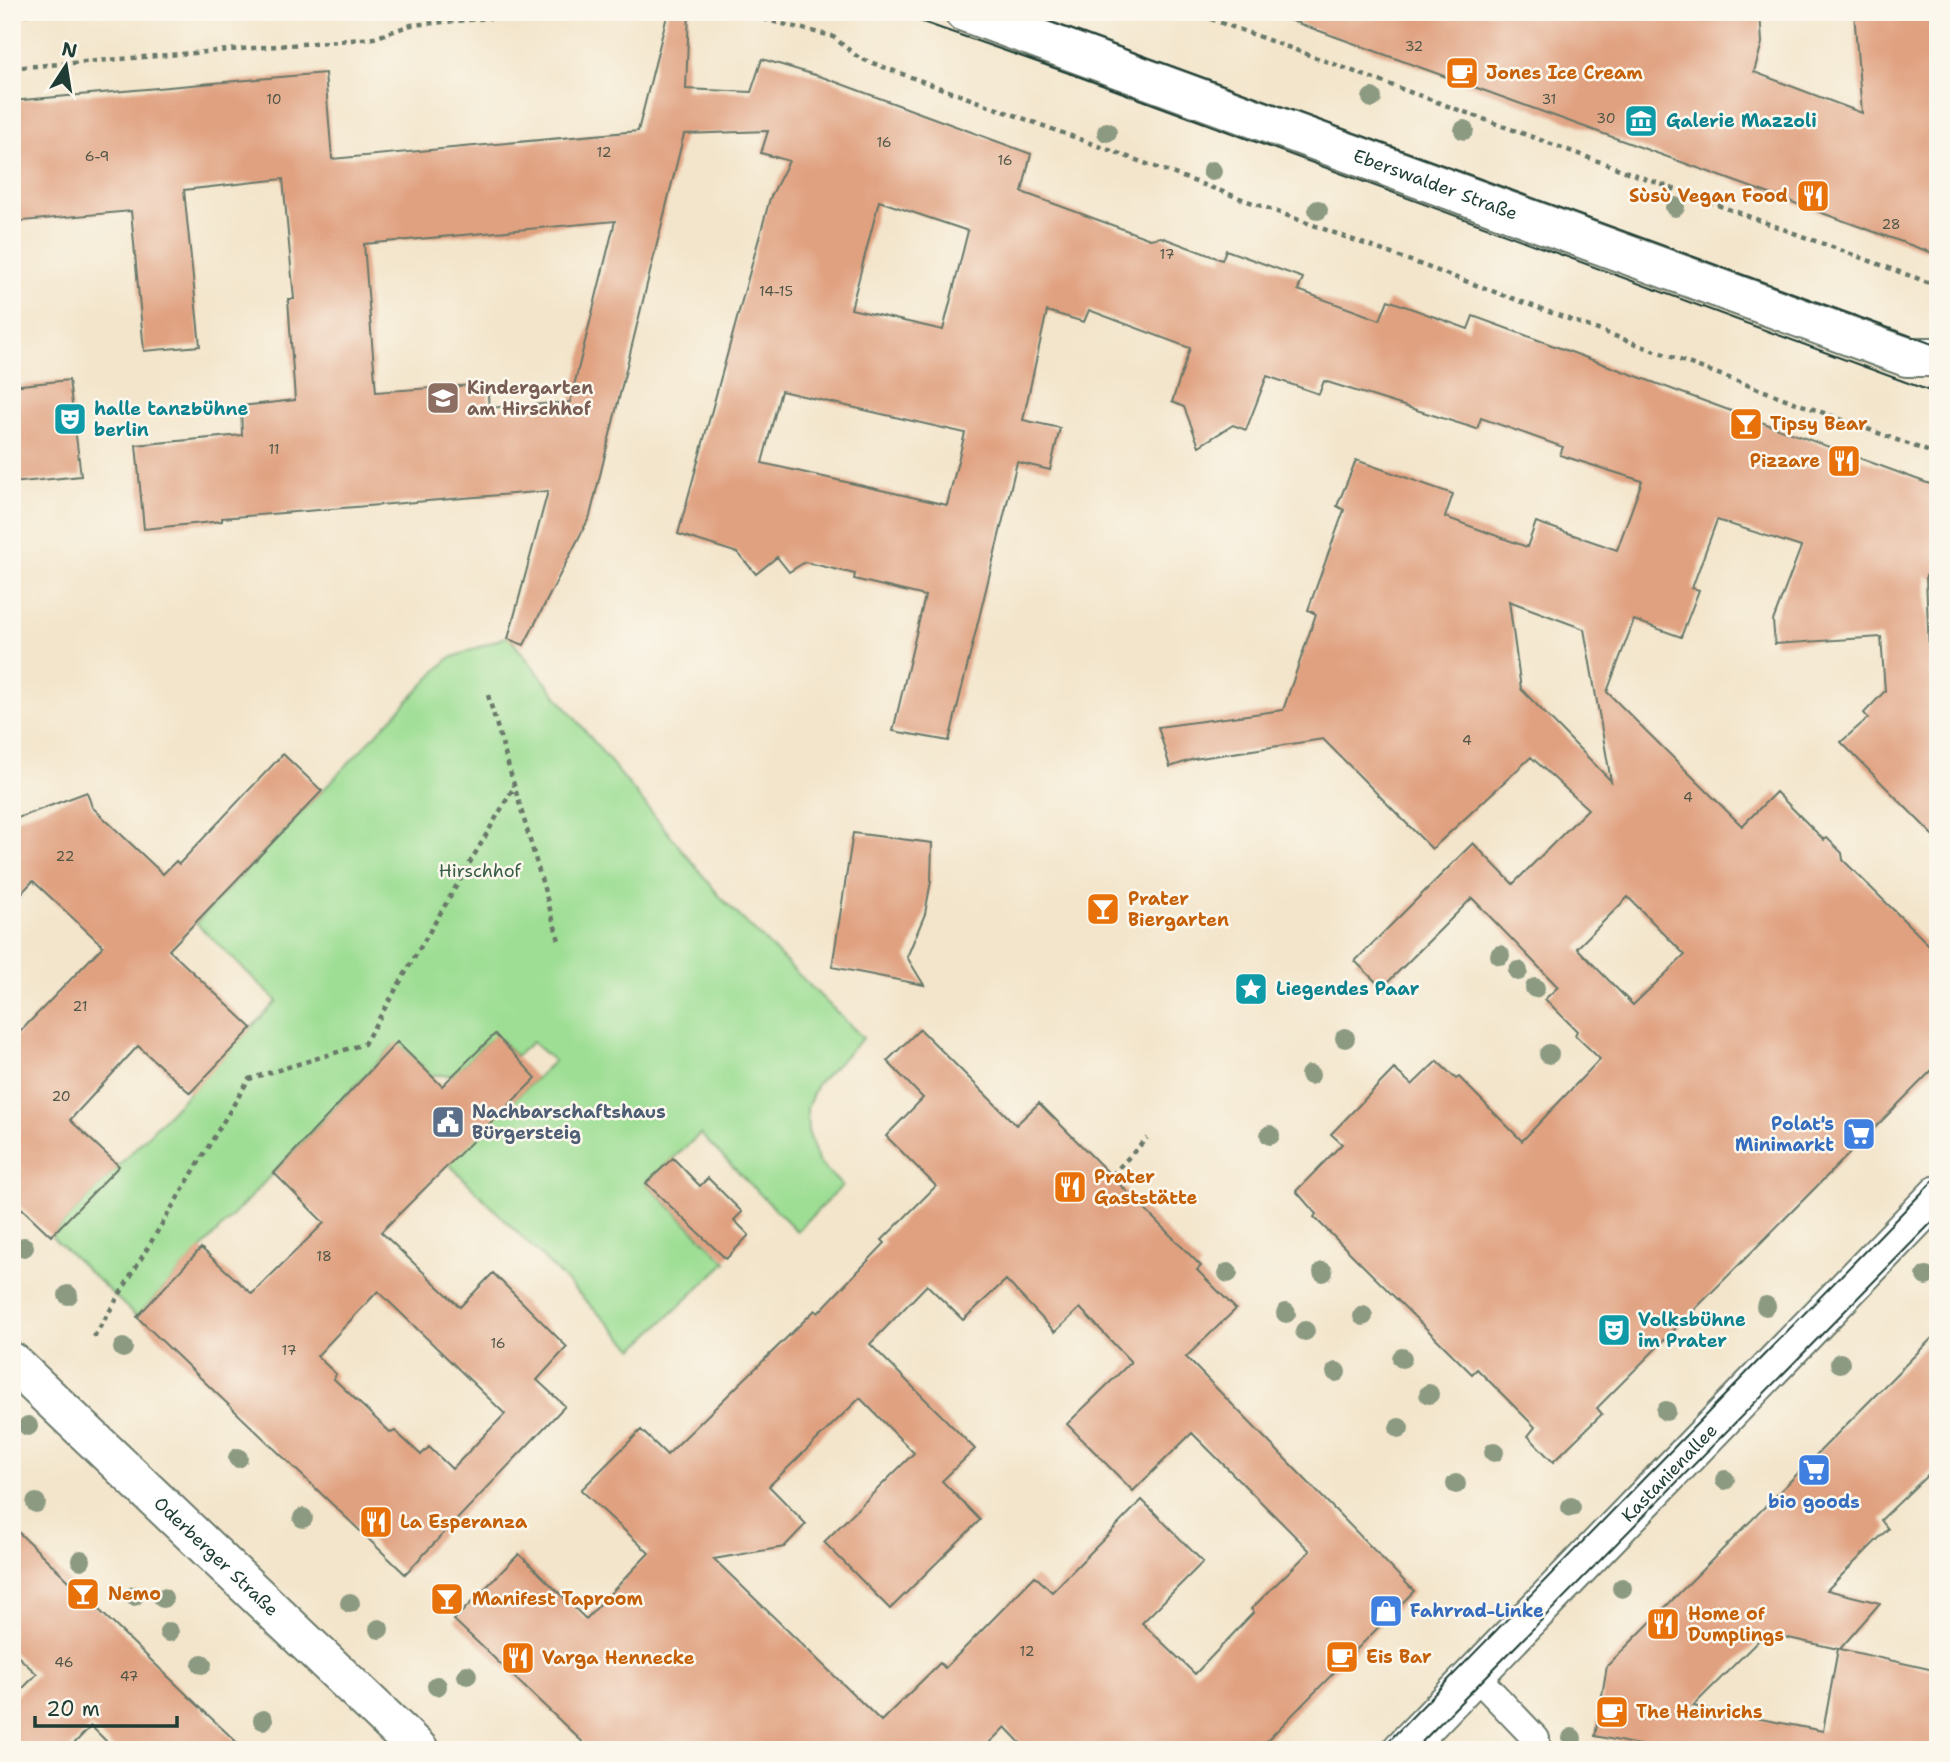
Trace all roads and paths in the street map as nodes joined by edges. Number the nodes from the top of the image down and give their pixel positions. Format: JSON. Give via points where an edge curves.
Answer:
{"nodes":[{"id":1,"x":558,"y":12,"type":"edge"},
{"id":2,"x":734,"y":12,"type":"edge"},
{"id":3,"x":964,"y":12,"type":"edge"},
{"id":4,"x":1192,"y":12,"type":"edge"},
{"id":5,"x":12,"y":68,"type":"edge"},
{"id":6,"x":1938,"y":286,"type":"edge"},
{"id":7,"x":1922,"y":357,"type":"edge"},
{"id":8,"x":1938,"y":386,"type":"edge"},
{"id":9,"x":1938,"y":455,"type":"edge"},
{"id":10,"x":488,"y":695,"type":"dead end"},
{"id":11,"x":514,"y":787,"type":"junction"},
{"id":12,"x":560,"y":944,"type":"dead end"},
{"id":13,"x":1147,"y":1138,"type":"dead end"},
{"id":14,"x":1112,"y":1175,"type":"dead end"},
{"id":15,"x":1938,"y":1195,"type":"edge"},
{"id":16,"x":94,"y":1337,"type":"dead end"},
{"id":17,"x":12,"y":1362,"type":"edge"},
{"id":18,"x":1476,"y":1676,"type":"junction"},
{"id":19,"x":1536,"y":1739,"type":"dead end"},
{"id":20,"x":419,"y":1750,"type":"edge"},
{"id":21,"x":1402,"y":1750,"type":"edge"}],
"edges":[{"from":1,"to":5,"type":"path","via":[[411,24],[374,38]]},
{"from":2,"to":9,"type":"path","via":[[832,36],[859,58]]},
{"from":3,"to":7,"type":"street","name":"Eberswalder Straße"},
{"from":4,"to":6,"type":"path"},
{"from":7,"to":8,"type":"street","name":"Eberswalder Straße"},
{"from":10,"to":11,"type":"path"},
{"from":11,"to":12,"type":"path"},
{"from":11,"to":16,"type":"path","via":[[365,1044],[249,1079]]},
{"from":13,"to":14,"type":"path"},
{"from":15,"to":18,"type":"street","name":"Kastanienallee"},
{"from":17,"to":20,"type":"street","name":"Oderberger Straße"},
{"from":18,"to":19,"type":"lane"},
{"from":18,"to":21,"type":"street","name":"Kastanienallee"}]}
